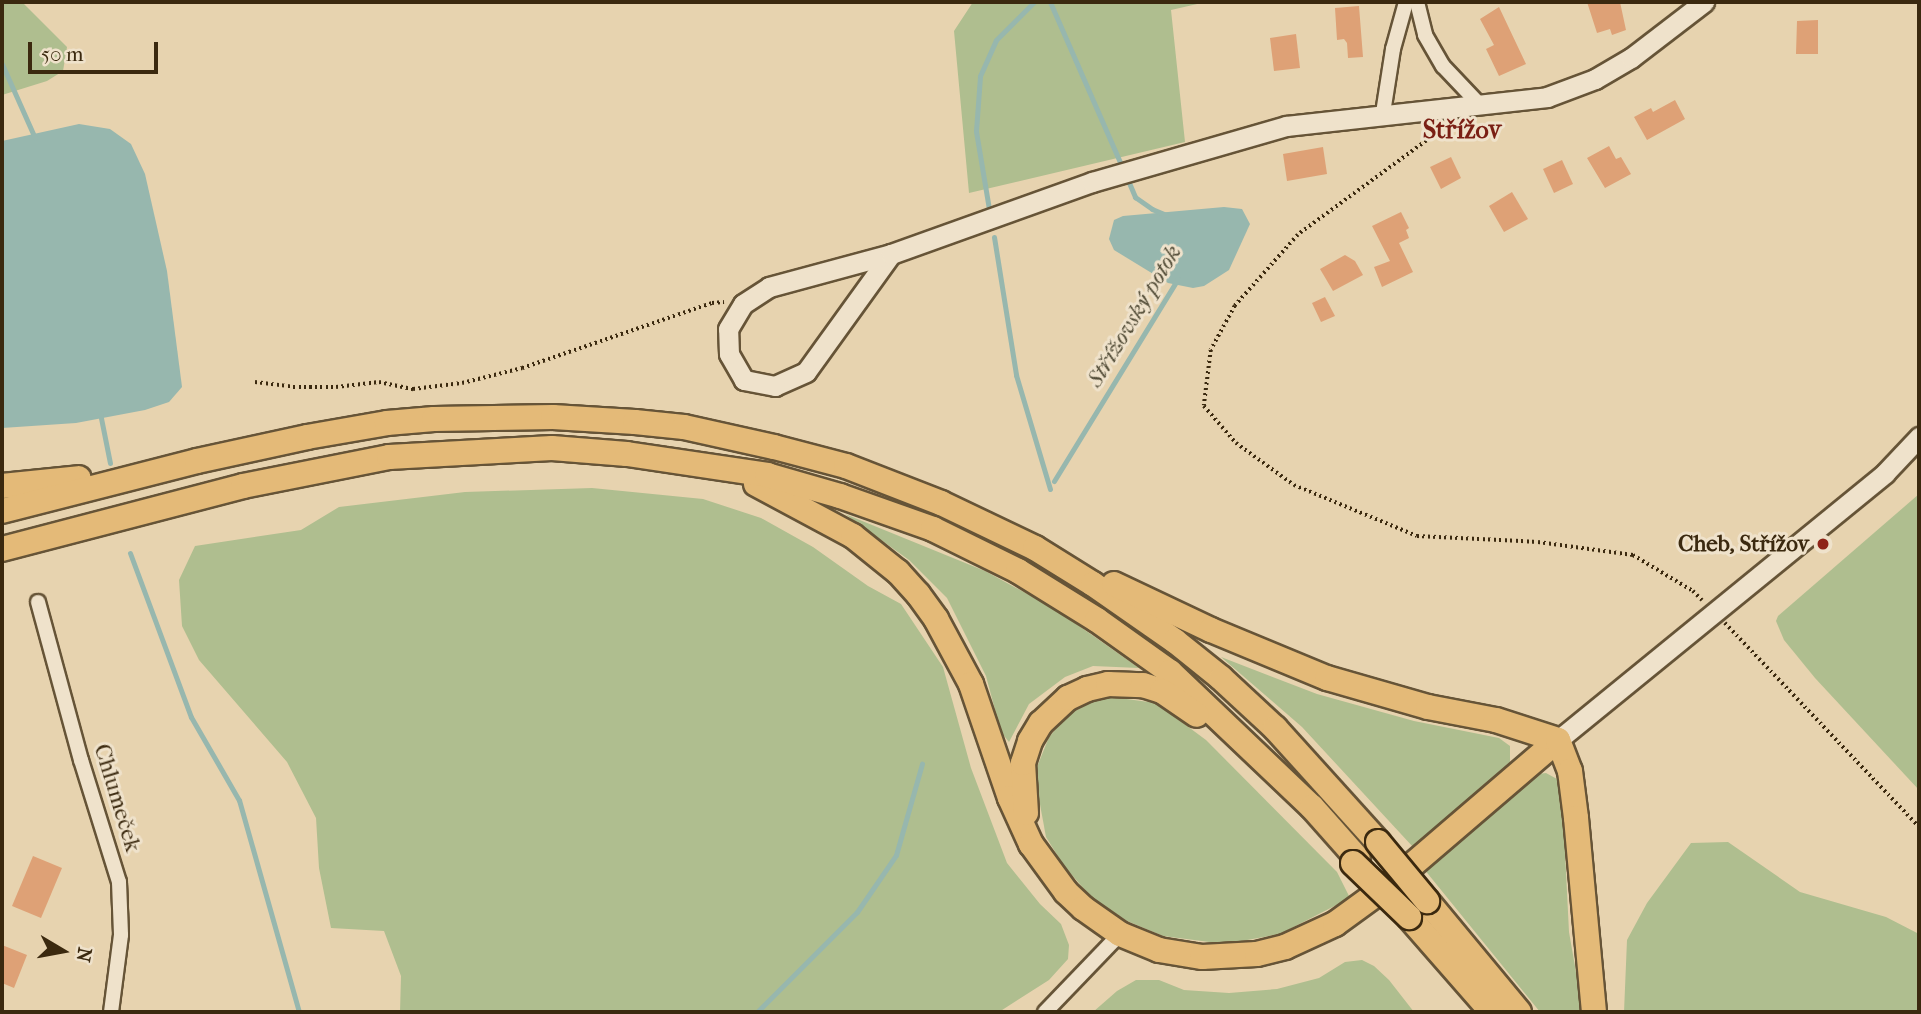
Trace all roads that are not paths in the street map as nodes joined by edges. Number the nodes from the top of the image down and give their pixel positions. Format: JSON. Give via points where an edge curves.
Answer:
{"nodes":[{"id":1,"x":1406,"y":2,"type":"edge"},
{"id":2,"x":1417,"y":2,"type":"edge"},
{"id":3,"x":1704,"y":2,"type":"edge"},
{"id":4,"x":1478,"y":103,"type":"junction"},
{"id":5,"x":1383,"y":113,"type":"junction"},
{"id":6,"x":891,"y":254,"type":"junction"},
{"id":7,"x":1919,"y":437,"type":"edge"},
{"id":8,"x":197,"y":461,"type":"junction"},
{"id":9,"x":718,"y":466,"type":"junction"},
{"id":10,"x":2,"y":486,"type":"edge"},
{"id":11,"x":2,"y":511,"type":"edge"},
{"id":12,"x":48,"y":537,"type":"junction"},
{"id":13,"x":1035,"y":548,"type":"junction"},
{"id":14,"x":2,"y":549,"type":"edge"},
{"id":15,"x":2,"y":561,"type":"edge"},
{"id":16,"x":38,"y":602,"type":"dead end"},
{"id":17,"x":1558,"y":740,"type":"junction"},
{"id":18,"x":1355,"y":861,"type":"junction"},
{"id":19,"x":1052,"y":875,"type":"junction"},
{"id":20,"x":1418,"y":909,"type":"junction"},
{"id":21,"x":1120,"y":934,"type":"junction"},
{"id":22,"x":111,"y":1012,"type":"edge"},
{"id":23,"x":1045,"y":1012,"type":"edge"},
{"id":24,"x":1492,"y":1012,"type":"edge"},
{"id":25,"x":1519,"y":1012,"type":"edge"},
{"id":26,"x":1594,"y":1012,"type":"edge"}],
"edges":[{"from":1,"to":5,"type":"street"},
{"from":2,"to":4,"type":"street","via":[[1425,35],[1443,66]]},
{"from":3,"to":4,"type":"street","via":[[1631,58],[1595,79],[1546,97]]},
{"from":4,"to":5,"type":"street"},
{"from":5,"to":6,"type":"street","via":[[1286,126],[1092,182]]},
{"from":6,"to":6,"type":"street","via":[[769,286],[743,304],[728,329],[729,354],[744,380],[775,386],[806,372]]},
{"from":7,"to":17,"type":"street","via":[[1885,472]]},
{"from":8,"to":10,"type":"highway"},
{"from":8,"to":11,"type":"highway"},
{"from":8,"to":13,"type":"highway","via":[[307,437],[434,419],[553,417],[647,423],[696,430],[846,466],[941,503]]},
{"from":9,"to":12,"type":"highway","via":[[551,448],[389,457],[243,486]]},
{"from":9,"to":18,"type":"highway","via":[[840,496],[933,529],[1018,570],[1170,672],[1312,807]]},
{"from":9,"to":19,"type":"highway","via":[[844,530],[874,551],[918,594],[971,684],[1015,809]]},
{"from":12,"to":14,"type":"highway"},
{"from":12,"to":15,"type":"highway"},
{"from":13,"to":17,"type":"highway","via":[[1327,678]]},
{"from":13,"to":20,"type":"highway","bridge":true,"via":[[1127,606],[1221,678],[1275,728],[1378,842]]},
{"from":16,"to":22,"type":"street","name":"Chlumeček","via":[[119,881],[121,935]]},
{"from":17,"to":21,"type":"highway","via":[[1390,884],[1312,936],[1285,947],[1226,958],[1180,955]]},
{"from":17,"to":26,"type":"highway","via":[[1570,771]]},
{"from":18,"to":19,"type":"highway","via":[[1200,717],[1162,691],[1127,683],[1087,689],[1068,698],[1041,723],[1030,741],[1023,763],[1026,815]]},
{"from":18,"to":20,"type":"highway","bridge":true},
{"from":19,"to":21,"type":"highway","via":[[1083,908]]},
{"from":20,"to":24,"type":"highway"},
{"from":20,"to":25,"type":"highway"},
{"from":21,"to":23,"type":"street"}]}
